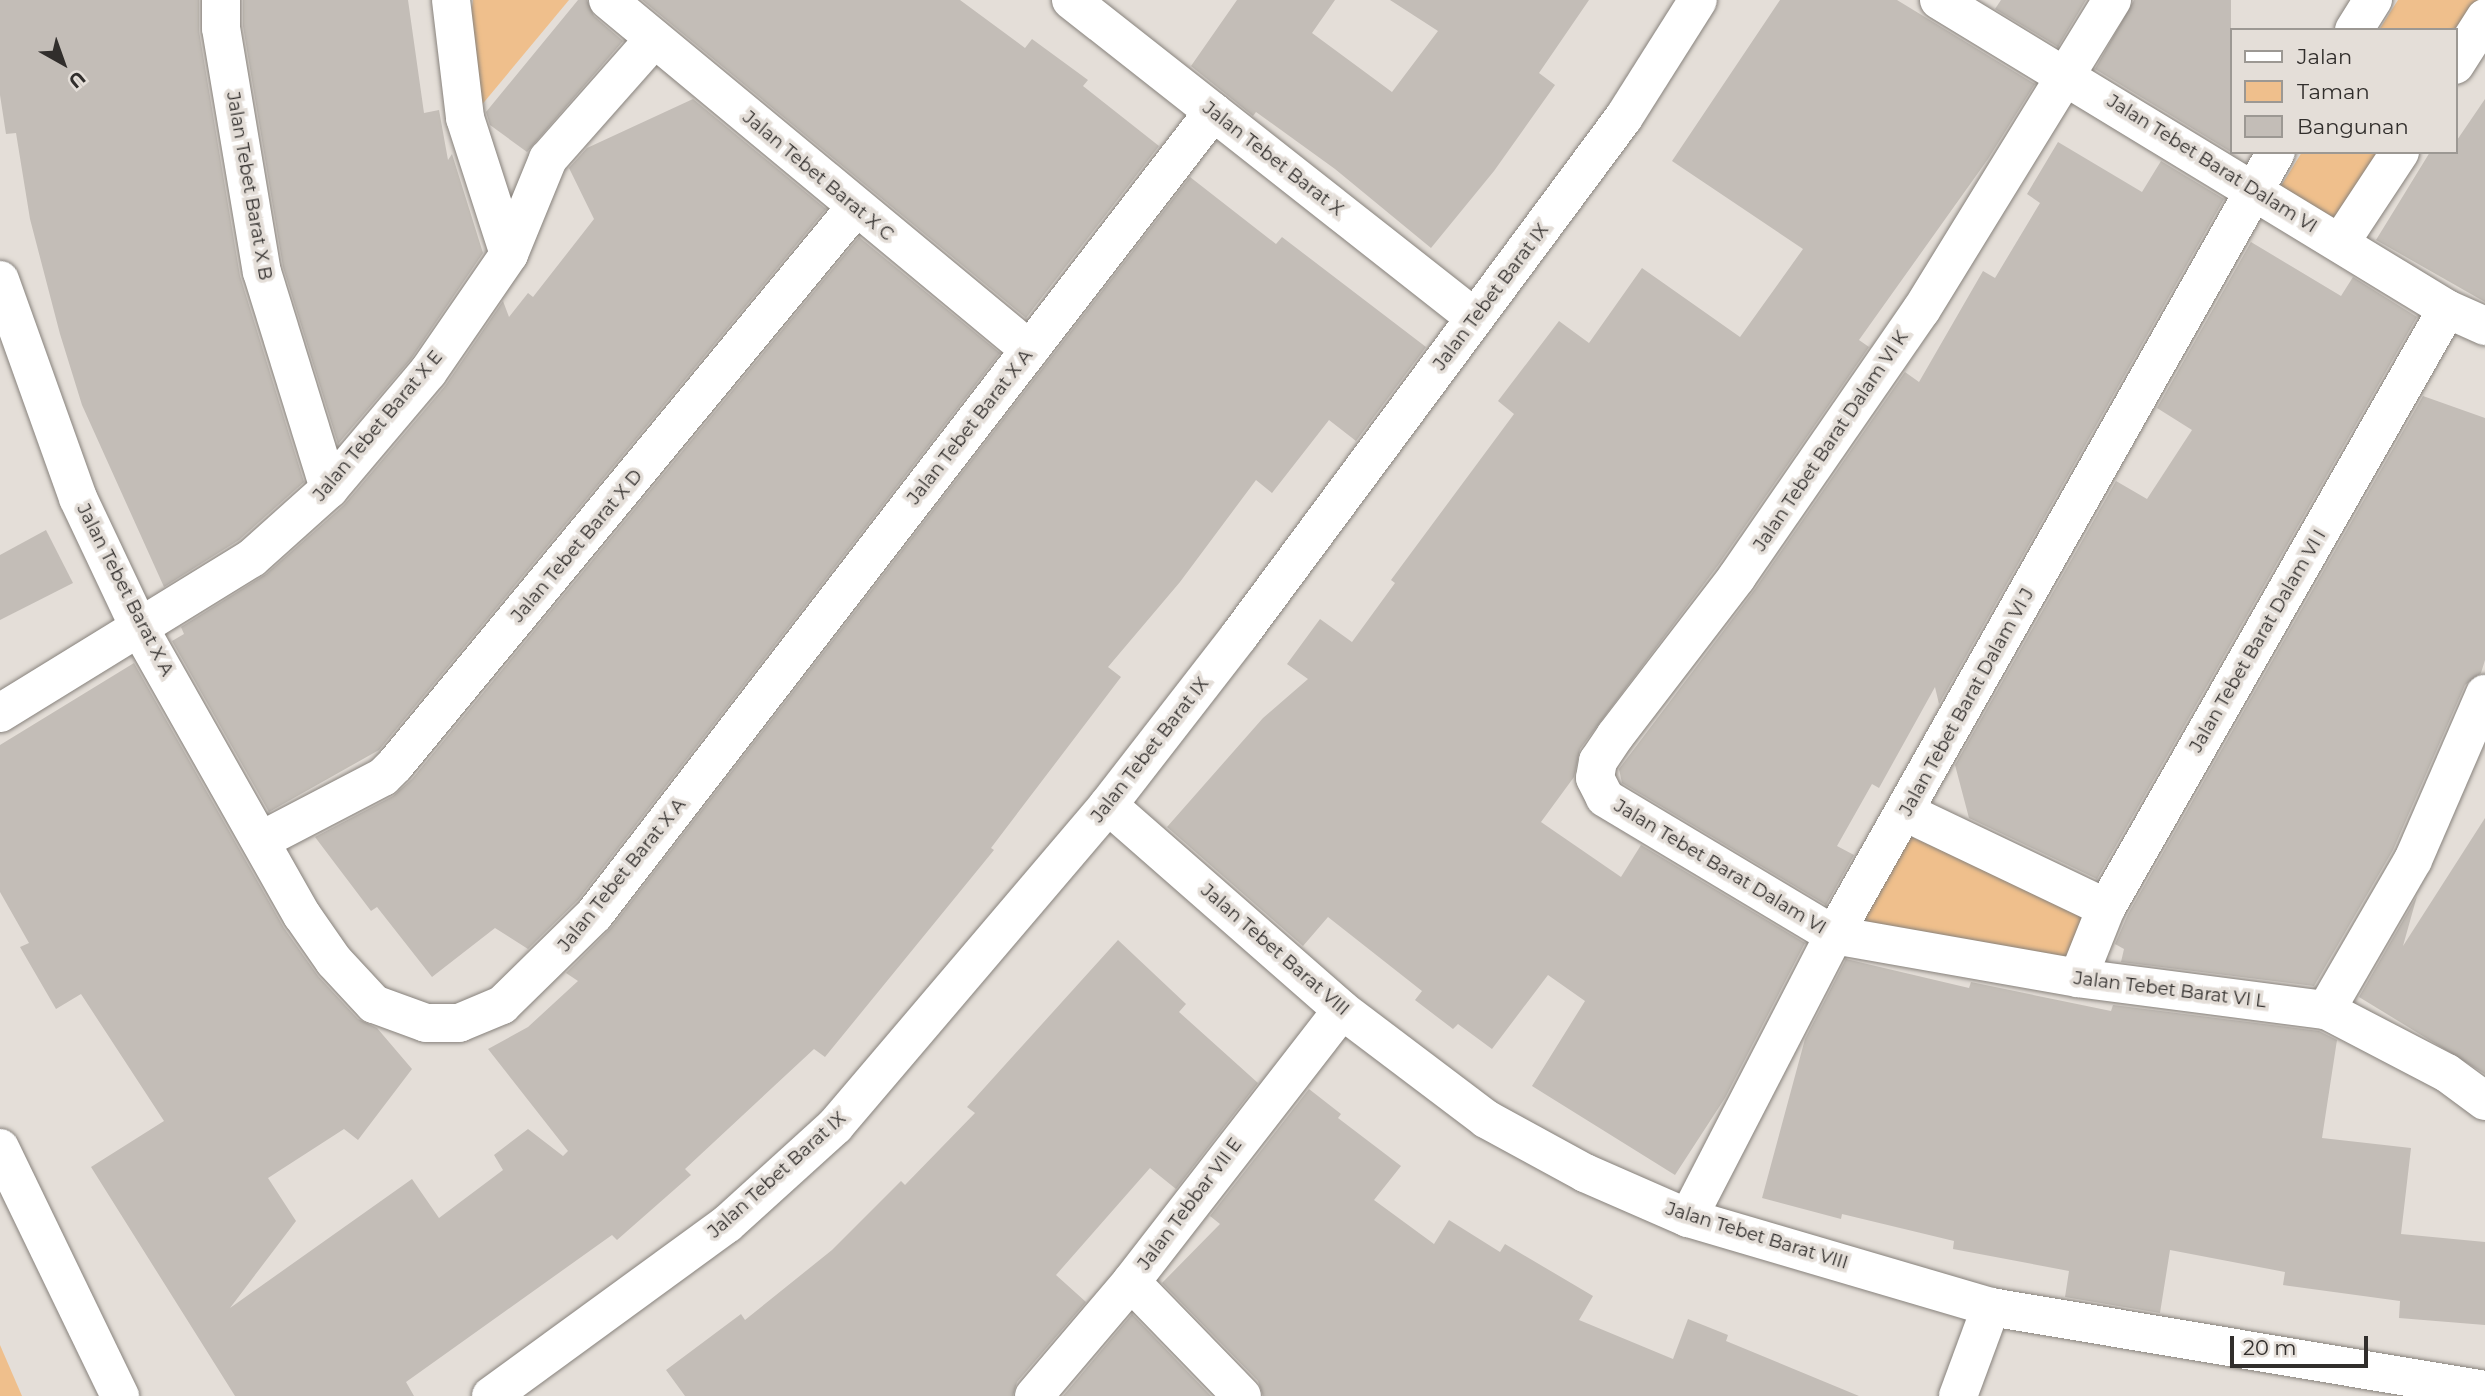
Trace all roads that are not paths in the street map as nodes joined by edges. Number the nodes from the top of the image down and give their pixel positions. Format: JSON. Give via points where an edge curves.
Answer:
{"nodes":[{"id":1,"x":221,"y":0,"type":"edge"},
{"id":2,"x":451,"y":0,"type":"edge"},
{"id":3,"x":608,"y":0,"type":"edge"},
{"id":4,"x":1071,"y":0,"type":"edge"},
{"id":5,"x":1698,"y":0,"type":"edge"},
{"id":6,"x":1939,"y":0,"type":"edge"},
{"id":7,"x":2112,"y":0,"type":"edge"},
{"id":8,"x":2373,"y":0,"type":"edge"},
{"id":9,"x":2485,"y":18,"type":"edge"},
{"id":10,"x":2355,"y":28,"type":"edge"},
{"id":11,"x":654,"y":39,"type":"junction"},
{"id":12,"x":2457,"y":62,"type":"edge"},
{"id":13,"x":2066,"y":74,"type":"junction"},
{"id":14,"x":1213,"y":112,"type":"junction"},
{"id":15,"x":2275,"y":154,"type":"edge"},
{"id":16,"x":2399,"y":154,"type":"edge"},
{"id":17,"x":2255,"y":190,"type":"junction"},
{"id":18,"x":855,"y":208,"type":"junction"},
{"id":19,"x":2340,"y":243,"type":"junction"},
{"id":20,"x":509,"y":254,"type":"junction"},
{"id":21,"x":0,"y":281,"type":"edge"},
{"id":22,"x":2447,"y":309,"type":"junction"},
{"id":23,"x":1475,"y":318,"type":"junction"},
{"id":24,"x":2485,"y":326,"type":"edge"},
{"id":25,"x":1030,"y":349,"type":"junction"},
{"id":26,"x":329,"y":489,"type":"junction"},
{"id":27,"x":140,"y":629,"type":"junction"},
{"id":28,"x":2485,"y":694,"type":"edge"},
{"id":29,"x":0,"y":713,"type":"edge"},
{"id":30,"x":1605,"y":798,"type":"joint"},
{"id":31,"x":1108,"y":805,"type":"junction"},
{"id":32,"x":1905,"y":812,"type":"junction"},
{"id":33,"x":262,"y":839,"type":"junction"},
{"id":34,"x":2106,"y":908,"type":"junction"},
{"id":35,"x":1834,"y":935,"type":"junction"},
{"id":36,"x":2078,"y":978,"type":"junction"},
{"id":37,"x":1342,"y":1010,"type":"junction"},
{"id":38,"x":2326,"y":1010,"type":"junction"},
{"id":39,"x":2485,"y":1101,"type":"edge"},
{"id":40,"x":0,"y":1148,"type":"edge"},
{"id":41,"x":1688,"y":1218,"type":"junction"},
{"id":42,"x":1131,"y":1282,"type":"junction"},
{"id":43,"x":1991,"y":1307,"type":"junction"},
{"id":44,"x":2485,"y":1390,"type":"edge"},
{"id":45,"x":120,"y":1396,"type":"edge"},
{"id":46,"x":491,"y":1396,"type":"edge"},
{"id":47,"x":1034,"y":1396,"type":"edge"},
{"id":48,"x":1242,"y":1396,"type":"edge"},
{"id":49,"x":1958,"y":1396,"type":"edge"}],
"edges":[{"from":1,"to":26,"type":"street","name":"Jalan Tebet Barat X B","via":[[221,28],[262,272]]},
{"from":2,"to":20,"type":"street","via":[[464,118]]},
{"from":3,"to":11,"type":"street","name":"Jalan Tebet Barat X C"},
{"from":4,"to":14,"type":"street","name":"Jalan Tebet Barat X"},
{"from":5,"to":23,"type":"street","name":"Jalan Tebet Barat IX","via":[[1624,117]]},
{"from":6,"to":13,"type":"street","name":"Jalan Tebet Barat Dalam VI"},
{"from":7,"to":13,"type":"street","name":"Jalan Tebet Barat Dalam VI K"},
{"from":8,"to":10,"type":"street"},
{"from":9,"to":12,"type":"street"},
{"from":11,"to":18,"type":"street","name":"Jalan Tebet Barat X C"},
{"from":11,"to":20,"type":"street","name":"Jalan Tebet Barat X E","via":[[548,159]]},
{"from":13,"to":17,"type":"street","name":"Jalan Tebet Barat Dalam VI"},
{"from":13,"to":30,"type":"street","name":"Jalan Tebet Barat Dalam VI K","via":[[1898,343],[1737,577],[1598,761],[1595,778]]},
{"from":14,"to":23,"type":"street","name":"Jalan Tebet Barat X"},
{"from":14,"to":25,"type":"street","name":"Jalan Tebet Barat X A"},
{"from":15,"to":17,"type":"street","name":"Jalan Tebet Barat Dalam VI J"},
{"from":16,"to":19,"type":"street"},
{"from":17,"to":19,"type":"street","name":"Jalan Tebet Barat Dalam VI"},
{"from":17,"to":32,"type":"street","name":"Jalan Tebet Barat Dalam VI J"},
{"from":18,"to":25,"type":"street","name":"Jalan Tebet Barat X C"},
{"from":18,"to":33,"type":"street","name":"Jalan Tebet Barat X D","via":[[395,765],[383,777]]},
{"from":19,"to":22,"type":"street","name":"Jalan Tebet Barat Dalam VI"},
{"from":20,"to":26,"type":"street","name":"Jalan Tebet Barat X E","via":[[428,372]]},
{"from":21,"to":27,"type":"street","name":"Jalan Tebet Barat X A","via":[[78,498]]},
{"from":22,"to":24,"type":"street","name":"Jalan Tebet Barat Dalam VI"},
{"from":22,"to":34,"type":"street","name":"Jalan Tebet Barat Dalam VI I"},
{"from":23,"to":31,"type":"street","name":"Jalan Tebet Barat IX"},
{"from":25,"to":33,"type":"street","name":"Jalan Tebet Barat X A","via":[[594,915],[502,1005],[459,1023],[426,1023],[374,1004],[334,961],[309,925]]},
{"from":26,"to":27,"type":"street","name":"Jalan Tebet Barat X E","via":[[252,558]]},
{"from":27,"to":29,"type":"street","name":"Jalan Tebet Barat X E"},
{"from":27,"to":33,"type":"street","name":"Jalan Tebet Barat X A"},
{"from":28,"to":38,"type":"street","via":[[2408,871]]},
{"from":30,"to":35,"type":"street","name":"Jalan Tebet Barat Dalam VI"},
{"from":31,"to":37,"type":"street","name":"Jalan Tebet Barat VIII"},
{"from":31,"to":46,"type":"street","name":"Jalan Tebet Barat IX","via":[[835,1126],[727,1224]]},
{"from":32,"to":34,"type":"street"},
{"from":32,"to":35,"type":"street","name":"Jalan Tebet Barat Dalam VI J"},
{"from":34,"to":36,"type":"street","name":"Jalan Tebet Barat Dalam VI I"},
{"from":35,"to":36,"type":"street","name":"Jalan Tebet Barat VI L"},
{"from":35,"to":41,"type":"street","name":"Jalan Tebet Barat Dalam VI J"},
{"from":36,"to":38,"type":"street","name":"Jalan Tebet Barat VI L"},
{"from":37,"to":41,"type":"street","name":"Jalan Tebet Barat VIII","via":[[1486,1119],[1585,1173]]},
{"from":37,"to":42,"type":"street","name":"Jalan Tebbar VII E"},
{"from":38,"to":39,"type":"street","name":"Jalan Tebet Barat VI L","via":[[2447,1073]]},
{"from":40,"to":45,"type":"street"},
{"from":41,"to":43,"type":"street","name":"Jalan Tebet Barat VIII"},
{"from":42,"to":47,"type":"street","name":"Jalan Tebbar VII E"},
{"from":42,"to":48,"type":"street"},
{"from":43,"to":44,"type":"street","name":"Jalan Tebet Barat VIII"},
{"from":43,"to":49,"type":"street"}]}
